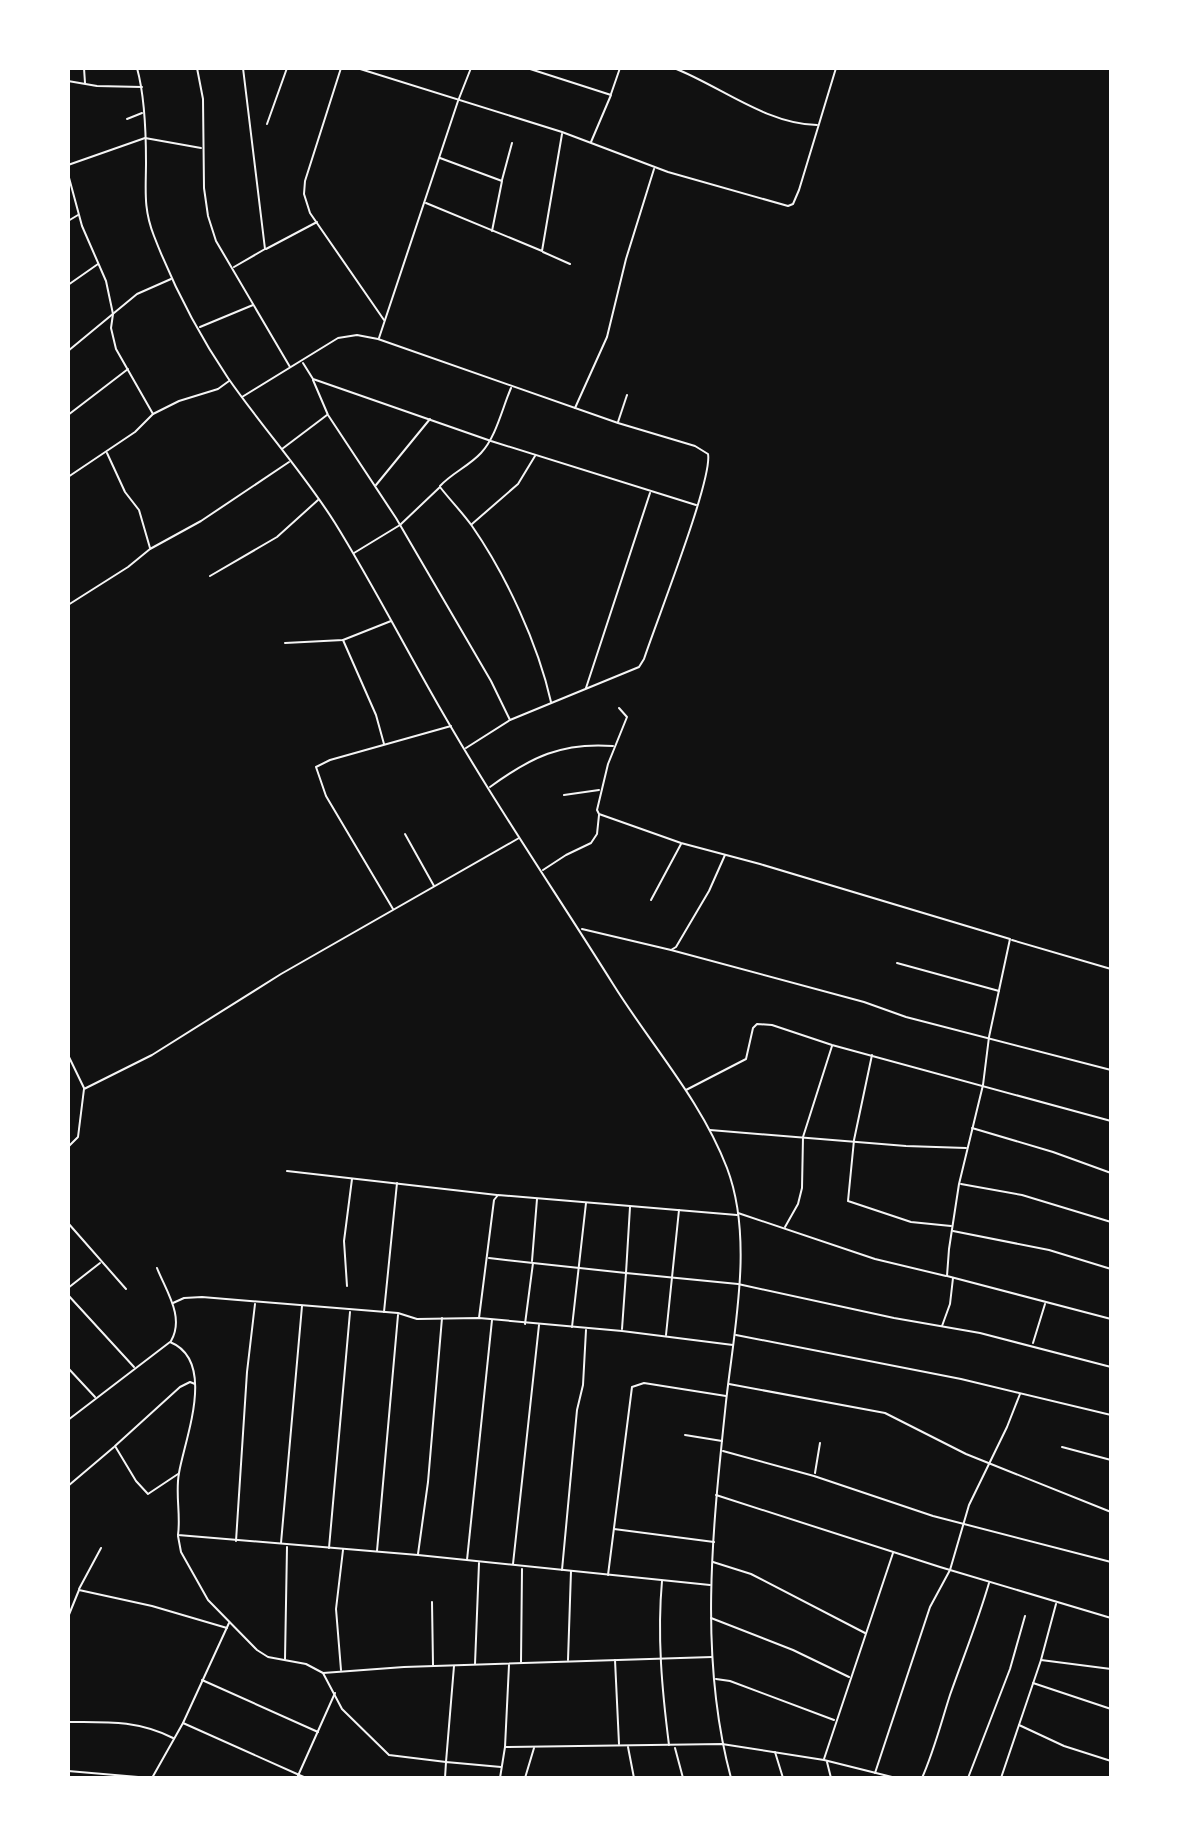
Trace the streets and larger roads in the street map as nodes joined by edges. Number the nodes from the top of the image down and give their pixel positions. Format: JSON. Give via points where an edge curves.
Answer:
{"nodes":[{"id":1,"x":84,"y":68,"type":"edge"},
{"id":2,"x":137,"y":68,"type":"edge"},
{"id":3,"x":197,"y":68,"type":"edge"},
{"id":4,"x":243,"y":68,"type":"edge"},
{"id":5,"x":287,"y":68,"type":"edge"},
{"id":6,"x":341,"y":68,"type":"edge"},
{"id":7,"x":357,"y":68,"type":"edge"},
{"id":8,"x":471,"y":68,"type":"edge"},
{"id":9,"x":527,"y":68,"type":"edge"},
{"id":10,"x":620,"y":68,"type":"edge"},
{"id":11,"x":674,"y":68,"type":"edge"},
{"id":12,"x":836,"y":68,"type":"edge"},
{"id":13,"x":68,"y":81,"type":"edge"},
{"id":14,"x":85,"y":84,"type":"junction"},
{"id":15,"x":142,"y":87,"type":"junction"},
{"id":16,"x":611,"y":95,"type":"junction"},
{"id":17,"x":458,"y":101,"type":"junction"},
{"id":18,"x":143,"y":112,"type":"junction"},
{"id":19,"x":127,"y":119,"type":"dead end"},
{"id":20,"x":267,"y":124,"type":"dead end"},
{"id":21,"x":818,"y":125,"type":"junction"},
{"id":22,"x":562,"y":132,"type":"junction"},
{"id":23,"x":145,"y":138,"type":"junction"},
{"id":24,"x":512,"y":143,"type":"dead end"},
{"id":25,"x":590,"y":143,"type":"junction"},
{"id":26,"x":203,"y":148,"type":"junction"},
{"id":27,"x":439,"y":157,"type":"junction"},
{"id":28,"x":68,"y":165,"type":"edge"},
{"id":29,"x":655,"y":168,"type":"junction"},
{"id":30,"x":68,"y":174,"type":"edge"},
{"id":31,"x":502,"y":181,"type":"junction"},
{"id":32,"x":424,"y":202,"type":"junction"},
{"id":33,"x":79,"y":215,"type":"junction"},
{"id":34,"x":68,"y":221,"type":"edge"},
{"id":35,"x":317,"y":222,"type":"junction"},
{"id":36,"x":492,"y":231,"type":"junction"},
{"id":37,"x":265,"y":249,"type":"junction"},
{"id":38,"x":542,"y":251,"type":"junction"},
{"id":39,"x":99,"y":263,"type":"junction"},
{"id":40,"x":570,"y":264,"type":"dead end"},
{"id":41,"x":232,"y":268,"type":"junction"},
{"id":42,"x":173,"y":278,"type":"junction"},
{"id":43,"x":68,"y":285,"type":"edge"},
{"id":44,"x":254,"y":305,"type":"junction"},
{"id":45,"x":113,"y":314,"type":"junction"},
{"id":46,"x":384,"y":321,"type":"junction"},
{"id":47,"x":198,"y":328,"type":"junction"},
{"id":48,"x":378,"y":339,"type":"junction"},
{"id":49,"x":68,"y":351,"type":"edge"},
{"id":50,"x":302,"y":362,"type":"junction"},
{"id":51,"x":129,"y":368,"type":"junction"},
{"id":52,"x":290,"y":368,"type":"junction"},
{"id":53,"x":313,"y":379,"type":"junction"},
{"id":54,"x":230,"y":381,"type":"junction"},
{"id":55,"x":512,"y":386,"type":"junction"},
{"id":56,"x":627,"y":395,"type":"dead end"},
{"id":57,"x":242,"y":397,"type":"junction"},
{"id":58,"x":575,"y":408,"type":"junction"},
{"id":59,"x":153,"y":414,"type":"junction"},
{"id":60,"x":68,"y":415,"type":"edge"},
{"id":61,"x":328,"y":415,"type":"junction"},
{"id":62,"x":430,"y":419,"type":"junction"},
{"id":63,"x":618,"y":423,"type":"junction"},
{"id":64,"x":491,"y":441,"type":"junction"},
{"id":65,"x":282,"y":449,"type":"junction"},
{"id":66,"x":106,"y":451,"type":"junction"},
{"id":67,"x":536,"y":455,"type":"junction"},
{"id":68,"x":289,"y":461,"type":"junction"},
{"id":69,"x":68,"y":477,"type":"edge"},
{"id":70,"x":375,"y":486,"type":"junction"},
{"id":71,"x":440,"y":487,"type":"junction"},
{"id":72,"x":650,"y":492,"type":"junction"},
{"id":73,"x":319,"y":499,"type":"junction"},
{"id":74,"x":697,"y":505,"type":"junction"},
{"id":75,"x":400,"y":525,"type":"junction"},
{"id":76,"x":471,"y":525,"type":"junction"},
{"id":77,"x":150,"y":549,"type":"junction"},
{"id":78,"x":353,"y":553,"type":"junction"},
{"id":79,"x":210,"y":576,"type":"dead end"},
{"id":80,"x":68,"y":605,"type":"edge"},
{"id":81,"x":392,"y":620,"type":"junction"},
{"id":82,"x":343,"y":640,"type":"junction"},
{"id":83,"x":285,"y":643,"type":"dead end"},
{"id":84,"x":585,"y":689,"type":"junction"},
{"id":85,"x":551,"y":703,"type":"junction"},
{"id":86,"x":619,"y":708,"type":"dead end"},
{"id":87,"x":510,"y":720,"type":"junction"},
{"id":88,"x":451,"y":726,"type":"junction"},
{"id":89,"x":385,"y":745,"type":"junction"},
{"id":90,"x":614,"y":746,"type":"junction"},
{"id":91,"x":465,"y":749,"type":"junction"},
{"id":92,"x":488,"y":788,"type":"junction"},
{"id":93,"x":601,"y":790,"type":"junction"},
{"id":94,"x":564,"y":795,"type":"dead end"},
{"id":95,"x":599,"y":814,"type":"junction"},
{"id":96,"x":405,"y":834,"type":"dead end"},
{"id":97,"x":520,"y":838,"type":"junction"},
{"id":98,"x":681,"y":843,"type":"junction"},
{"id":99,"x":725,"y":854,"type":"junction"},
{"id":100,"x":542,"y":871,"type":"junction"},
{"id":101,"x":435,"y":888,"type":"junction"},
{"id":102,"x":651,"y":900,"type":"dead end"},
{"id":103,"x":394,"y":910,"type":"junction"},
{"id":104,"x":579,"y":929,"type":"junction"},
{"id":105,"x":1010,"y":939,"type":"junction"},
{"id":106,"x":671,"y":950,"type":"junction"},
{"id":107,"x":897,"y":963,"type":"dead end"},
{"id":108,"x":1111,"y":969,"type":"edge"},
{"id":109,"x":1000,"y":991,"type":"junction"},
{"id":110,"x":989,"y":1037,"type":"junction"},
{"id":111,"x":832,"y":1045,"type":"junction"},
{"id":112,"x":68,"y":1055,"type":"edge"},
{"id":113,"x":872,"y":1055,"type":"junction"},
{"id":114,"x":1111,"y":1070,"type":"edge"},
{"id":115,"x":983,"y":1085,"type":"junction"},
{"id":116,"x":84,"y":1089,"type":"junction"},
{"id":117,"x":686,"y":1090,"type":"junction"},
{"id":118,"x":1111,"y":1121,"type":"edge"},
{"id":119,"x":972,"y":1128,"type":"junction"},
{"id":120,"x":710,"y":1130,"type":"junction"},
{"id":121,"x":803,"y":1137,"type":"junction"},
{"id":122,"x":854,"y":1140,"type":"junction"},
{"id":123,"x":68,"y":1147,"type":"edge"},
{"id":124,"x":967,"y":1148,"type":"junction"},
{"id":125,"x":287,"y":1171,"type":"dead end"},
{"id":126,"x":1111,"y":1173,"type":"edge"},
{"id":127,"x":352,"y":1178,"type":"junction"},
{"id":128,"x":397,"y":1182,"type":"junction"},
{"id":129,"x":959,"y":1184,"type":"junction"},
{"id":130,"x":498,"y":1195,"type":"junction"},
{"id":131,"x":537,"y":1198,"type":"junction"},
{"id":132,"x":586,"y":1202,"type":"junction"},
{"id":133,"x":630,"y":1206,"type":"junction"},
{"id":134,"x":679,"y":1210,"type":"junction"},
{"id":135,"x":738,"y":1214,"type":"junction"},
{"id":136,"x":1111,"y":1222,"type":"edge"},
{"id":137,"x":68,"y":1223,"type":"edge"},
{"id":138,"x":952,"y":1226,"type":"junction"},
{"id":139,"x":785,"y":1228,"type":"junction"},
{"id":140,"x":951,"y":1231,"type":"junction"},
{"id":141,"x":488,"y":1258,"type":"junction"},
{"id":142,"x":101,"y":1262,"type":"junction"},
{"id":143,"x":532,"y":1263,"type":"junction"},
{"id":144,"x":580,"y":1267,"type":"junction"},
{"id":145,"x":157,"y":1268,"type":"dead end"},
{"id":146,"x":1111,"y":1269,"type":"edge"},
{"id":147,"x":626,"y":1273,"type":"junction"},
{"id":148,"x":947,"y":1276,"type":"junction"},
{"id":149,"x":953,"y":1277,"type":"junction"},
{"id":150,"x":673,"y":1278,"type":"junction"},
{"id":151,"x":738,"y":1284,"type":"junction"},
{"id":152,"x":347,"y":1286,"type":"dead end"},
{"id":153,"x":68,"y":1288,"type":"edge"},
{"id":154,"x":126,"y":1289,"type":"dead end"},
{"id":155,"x":68,"y":1295,"type":"edge"},
{"id":156,"x":173,"y":1303,"type":"junction"},
{"id":157,"x":255,"y":1303,"type":"junction"},
{"id":158,"x":1046,"y":1303,"type":"junction"},
{"id":159,"x":302,"y":1305,"type":"junction"},
{"id":160,"x":350,"y":1310,"type":"junction"},
{"id":161,"x":384,"y":1313,"type":"junction"},
{"id":162,"x":398,"y":1313,"type":"junction"},
{"id":163,"x":442,"y":1317,"type":"junction"},
{"id":164,"x":479,"y":1318,"type":"junction"},
{"id":165,"x":1111,"y":1319,"type":"edge"},
{"id":166,"x":492,"y":1320,"type":"junction"},
{"id":167,"x":525,"y":1324,"type":"junction"},
{"id":168,"x":539,"y":1325,"type":"junction"},
{"id":169,"x":572,"y":1327,"type":"junction"},
{"id":170,"x":941,"y":1327,"type":"junction"},
{"id":171,"x":586,"y":1328,"type":"junction"},
{"id":172,"x":622,"y":1331,"type":"junction"},
{"id":173,"x":735,"y":1335,"type":"junction"},
{"id":174,"x":666,"y":1336,"type":"junction"},
{"id":175,"x":170,"y":1342,"type":"junction"},
{"id":176,"x":734,"y":1345,"type":"junction"},
{"id":177,"x":1033,"y":1345,"type":"junction"},
{"id":178,"x":1111,"y":1367,"type":"edge"},
{"id":179,"x":68,"y":1368,"type":"edge"},
{"id":180,"x":134,"y":1368,"type":"junction"},
{"id":181,"x":729,"y":1384,"type":"junction"},
{"id":182,"x":196,"y":1385,"type":"junction"},
{"id":183,"x":1020,"y":1394,"type":"junction"},
{"id":184,"x":727,"y":1396,"type":"junction"},
{"id":185,"x":95,"y":1398,"type":"junction"},
{"id":186,"x":1111,"y":1415,"type":"edge"},
{"id":187,"x":68,"y":1420,"type":"edge"},
{"id":188,"x":685,"y":1435,"type":"dead end"},
{"id":189,"x":722,"y":1441,"type":"junction"},
{"id":190,"x":820,"y":1443,"type":"dead end"},
{"id":191,"x":115,"y":1446,"type":"junction"},
{"id":192,"x":1062,"y":1447,"type":"dead end"},
{"id":193,"x":722,"y":1450,"type":"junction"},
{"id":194,"x":1111,"y":1460,"type":"edge"},
{"id":195,"x":989,"y":1463,"type":"junction"},
{"id":196,"x":179,"y":1474,"type":"junction"},
{"id":197,"x":814,"y":1476,"type":"junction"},
{"id":198,"x":68,"y":1486,"type":"edge"},
{"id":199,"x":716,"y":1495,"type":"junction"},
{"id":200,"x":1111,"y":1512,"type":"edge"},
{"id":201,"x":965,"y":1523,"type":"junction"},
{"id":202,"x":613,"y":1529,"type":"junction"},
{"id":203,"x":178,"y":1535,"type":"junction"},
{"id":204,"x":236,"y":1541,"type":"junction"},
{"id":205,"x":714,"y":1542,"type":"junction"},
{"id":206,"x":281,"y":1545,"type":"junction"},
{"id":207,"x":287,"y":1545,"type":"junction"},
{"id":208,"x":101,"y":1548,"type":"dead end"},
{"id":209,"x":329,"y":1549,"type":"junction"},
{"id":210,"x":343,"y":1550,"type":"junction"},
{"id":211,"x":377,"y":1552,"type":"junction"},
{"id":212,"x":893,"y":1552,"type":"junction"},
{"id":213,"x":418,"y":1555,"type":"junction"},
{"id":214,"x":467,"y":1561,"type":"junction"},
{"id":215,"x":713,"y":1562,"type":"junction"},
{"id":216,"x":1111,"y":1562,"type":"edge"},
{"id":217,"x":479,"y":1563,"type":"junction"},
{"id":218,"x":513,"y":1565,"type":"junction"},
{"id":219,"x":522,"y":1567,"type":"junction"},
{"id":220,"x":561,"y":1570,"type":"junction"},
{"id":221,"x":950,"y":1570,"type":"junction"},
{"id":222,"x":571,"y":1571,"type":"junction"},
{"id":223,"x":608,"y":1575,"type":"junction"},
{"id":224,"x":662,"y":1581,"type":"junction"},
{"id":225,"x":990,"y":1582,"type":"junction"},
{"id":226,"x":712,"y":1585,"type":"junction"},
{"id":227,"x":79,"y":1590,"type":"junction"},
{"id":228,"x":432,"y":1602,"type":"dead end"},
{"id":229,"x":1056,"y":1603,"type":"junction"},
{"id":230,"x":1025,"y":1616,"type":"dead end"},
{"id":231,"x":68,"y":1617,"type":"edge"},
{"id":232,"x":711,"y":1618,"type":"junction"},
{"id":233,"x":1111,"y":1618,"type":"edge"},
{"id":234,"x":229,"y":1623,"type":"junction"},
{"id":235,"x":227,"y":1628,"type":"junction"},
{"id":236,"x":866,"y":1634,"type":"junction"},
{"id":237,"x":713,"y":1657,"type":"junction"},
{"id":238,"x":661,"y":1658,"type":"junction"},
{"id":239,"x":285,"y":1659,"type":"junction"},
{"id":240,"x":615,"y":1660,"type":"junction"},
{"id":241,"x":1041,"y":1660,"type":"junction"},
{"id":242,"x":568,"y":1661,"type":"junction"},
{"id":243,"x":521,"y":1663,"type":"junction"},
{"id":244,"x":509,"y":1665,"type":"junction"},
{"id":245,"x":433,"y":1666,"type":"junction"},
{"id":246,"x":454,"y":1666,"type":"junction"},
{"id":247,"x":475,"y":1666,"type":"junction"},
{"id":248,"x":1111,"y":1669,"type":"edge"},
{"id":249,"x":341,"y":1671,"type":"junction"},
{"id":250,"x":323,"y":1673,"type":"junction"},
{"id":251,"x":850,"y":1677,"type":"junction"},
{"id":252,"x":715,"y":1679,"type":"junction"},
{"id":253,"x":202,"y":1680,"type":"junction"},
{"id":254,"x":1033,"y":1683,"type":"junction"},
{"id":255,"x":335,"y":1692,"type":"junction"},
{"id":256,"x":1111,"y":1709,"type":"edge"},
{"id":257,"x":835,"y":1720,"type":"junction"},
{"id":258,"x":68,"y":1722,"type":"edge"},
{"id":259,"x":183,"y":1723,"type":"junction"},
{"id":260,"x":1018,"y":1724,"type":"junction"},
{"id":261,"x":318,"y":1732,"type":"junction"},
{"id":262,"x":174,"y":1739,"type":"junction"},
{"id":263,"x":722,"y":1744,"type":"junction"},
{"id":264,"x":619,"y":1746,"type":"junction"},
{"id":265,"x":628,"y":1746,"type":"junction"},
{"id":266,"x":669,"y":1746,"type":"junction"},
{"id":267,"x":674,"y":1746,"type":"junction"},
{"id":268,"x":505,"y":1747,"type":"junction"},
{"id":269,"x":534,"y":1747,"type":"junction"},
{"id":270,"x":774,"y":1751,"type":"junction"},
{"id":271,"x":825,"y":1760,"type":"junction"},
{"id":272,"x":1111,"y":1761,"type":"edge"},
{"id":273,"x":446,"y":1762,"type":"junction"},
{"id":274,"x":501,"y":1767,"type":"junction"},
{"id":275,"x":68,"y":1771,"type":"edge"},
{"id":276,"x":875,"y":1773,"type":"junction"},
{"id":277,"x":298,"y":1776,"type":"edge"},
{"id":278,"x":890,"y":1777,"type":"edge"},
{"id":279,"x":151,"y":1778,"type":"edge"},
{"id":280,"x":306,"y":1778,"type":"edge"},
{"id":281,"x":445,"y":1778,"type":"edge"},
{"id":282,"x":500,"y":1778,"type":"edge"},
{"id":283,"x":525,"y":1778,"type":"edge"},
{"id":284,"x":634,"y":1778,"type":"edge"},
{"id":285,"x":683,"y":1778,"type":"edge"},
{"id":286,"x":731,"y":1778,"type":"edge"},
{"id":287,"x":783,"y":1778,"type":"edge"},
{"id":288,"x":831,"y":1778,"type":"edge"},
{"id":289,"x":896,"y":1778,"type":"edge"},
{"id":290,"x":922,"y":1778,"type":"edge"},
{"id":291,"x":968,"y":1778,"type":"edge"},
{"id":292,"x":1001,"y":1778,"type":"edge"}],
"edges":[{"from":1,"to":14,"type":"street"},
{"from":2,"to":15,"type":"street"},
{"from":3,"to":26,"type":"street"},
{"from":4,"to":37,"type":"street"},
{"from":5,"to":20,"type":"street"},
{"from":6,"to":35,"type":"street","via":[[305,181],[304,194]]},
{"from":7,"to":17,"type":"street"},
{"from":8,"to":17,"type":"street"},
{"from":9,"to":16,"type":"street"},
{"from":10,"to":16,"type":"street"},
{"from":11,"to":21,"type":"street","via":[[762,112]]},
{"from":12,"to":21,"type":"street"},
{"from":13,"to":14,"type":"street"},
{"from":14,"to":15,"type":"street"},
{"from":15,"to":18,"type":"street"},
{"from":16,"to":25,"type":"street"},
{"from":17,"to":22,"type":"street"},
{"from":17,"to":27,"type":"street"},
{"from":18,"to":19,"type":"street"},
{"from":18,"to":23,"type":"street"},
{"from":21,"to":29,"type":"street","via":[[791,205]]},
{"from":22,"to":25,"type":"street"},
{"from":22,"to":38,"type":"street"},
{"from":23,"to":26,"type":"street"},
{"from":23,"to":28,"type":"street"},
{"from":23,"to":42,"type":"street","via":[[144,202]]},
{"from":24,"to":31,"type":"street"},
{"from":25,"to":29,"type":"street"},
{"from":26,"to":41,"type":"street","via":[[208,216]]},
{"from":27,"to":31,"type":"street"},
{"from":27,"to":32,"type":"street"},
{"from":29,"to":58,"type":"street","via":[[607,337]]},
{"from":30,"to":33,"type":"street"},
{"from":31,"to":36,"type":"street"},
{"from":32,"to":36,"type":"street"},
{"from":32,"to":46,"type":"street"},
{"from":33,"to":34,"type":"street"},
{"from":33,"to":39,"type":"street"},
{"from":35,"to":37,"type":"street"},
{"from":35,"to":46,"type":"street"},
{"from":36,"to":38,"type":"street"},
{"from":37,"to":41,"type":"street"},
{"from":38,"to":40,"type":"street"},
{"from":39,"to":43,"type":"street"},
{"from":39,"to":45,"type":"street"},
{"from":41,"to":44,"type":"street"},
{"from":42,"to":45,"type":"street","via":[[137,294]]},
{"from":42,"to":47,"type":"street"},
{"from":44,"to":47,"type":"street"},
{"from":44,"to":52,"type":"street"},
{"from":45,"to":49,"type":"street"},
{"from":45,"to":51,"type":"street","via":[[112,338]]},
{"from":46,"to":48,"type":"street"},
{"from":47,"to":54,"type":"street"},
{"from":48,"to":50,"type":"street","via":[[346,335]]},
{"from":48,"to":55,"type":"street"},
{"from":50,"to":52,"type":"street"},
{"from":50,"to":53,"type":"street"},
{"from":51,"to":59,"type":"street"},
{"from":51,"to":60,"type":"street"},
{"from":52,"to":57,"type":"street"},
{"from":53,"to":61,"type":"street"},
{"from":53,"to":62,"type":"street"},
{"from":54,"to":57,"type":"street"},
{"from":54,"to":59,"type":"street"},
{"from":55,"to":58,"type":"street"},
{"from":55,"to":64,"type":"street"},
{"from":56,"to":63,"type":"street"},
{"from":57,"to":65,"type":"street"},
{"from":58,"to":63,"type":"street"},
{"from":59,"to":66,"type":"street"},
{"from":61,"to":65,"type":"street"},
{"from":61,"to":70,"type":"street"},
{"from":62,"to":64,"type":"street"},
{"from":62,"to":70,"type":"street"},
{"from":63,"to":74,"type":"street","via":[[704,450],[709,463]]},
{"from":64,"to":67,"type":"street"},
{"from":64,"to":71,"type":"street"},
{"from":65,"to":68,"type":"street"},
{"from":66,"to":69,"type":"street"},
{"from":66,"to":77,"type":"street","via":[[139,510]]},
{"from":67,"to":72,"type":"street"},
{"from":67,"to":76,"type":"street","via":[[518,484]]},
{"from":68,"to":73,"type":"street"},
{"from":68,"to":77,"type":"street"},
{"from":70,"to":75,"type":"street"},
{"from":71,"to":75,"type":"street"},
{"from":71,"to":76,"type":"street"},
{"from":72,"to":74,"type":"street"},
{"from":72,"to":84,"type":"street"},
{"from":73,"to":78,"type":"street"},
{"from":73,"to":79,"type":"street","via":[[277,537]]},
{"from":74,"to":84,"type":"street","via":[[644,659],[639,667]]},
{"from":75,"to":78,"type":"street"},
{"from":75,"to":87,"type":"street"},
{"from":76,"to":85,"type":"street","via":[[525,628]]},
{"from":77,"to":80,"type":"street"},
{"from":78,"to":81,"type":"street"},
{"from":81,"to":82,"type":"street"},
{"from":81,"to":88,"type":"street"},
{"from":82,"to":83,"type":"street"},
{"from":82,"to":89,"type":"street"},
{"from":84,"to":85,"type":"street"},
{"from":85,"to":87,"type":"street"},
{"from":86,"to":90,"type":"street","via":[[627,717]]},
{"from":87,"to":91,"type":"street"},
{"from":88,"to":89,"type":"street"},
{"from":88,"to":91,"type":"street"},
{"from":89,"to":103,"type":"street","via":[[315,769]]},
{"from":90,"to":92,"type":"street","via":[[563,747]]},
{"from":90,"to":93,"type":"street"},
{"from":91,"to":92,"type":"street"},
{"from":92,"to":97,"type":"street"},
{"from":93,"to":94,"type":"street"},
{"from":93,"to":95,"type":"street"},
{"from":95,"to":98,"type":"street"},
{"from":95,"to":100,"type":"street","via":[[591,843]]},
{"from":96,"to":101,"type":"street"},
{"from":97,"to":100,"type":"street"},
{"from":97,"to":101,"type":"street"},
{"from":98,"to":99,"type":"street"},
{"from":98,"to":102,"type":"street"},
{"from":99,"to":105,"type":"street"},
{"from":99,"to":106,"type":"street","via":[[709,891]]},
{"from":100,"to":104,"type":"street"},
{"from":101,"to":103,"type":"street"},
{"from":103,"to":116,"type":"street","via":[[152,1055]]},
{"from":104,"to":106,"type":"street"},
{"from":104,"to":117,"type":"street"},
{"from":105,"to":108,"type":"street"},
{"from":105,"to":109,"type":"street"},
{"from":106,"to":110,"type":"street"},
{"from":107,"to":109,"type":"street"},
{"from":109,"to":110,"type":"street"},
{"from":110,"to":114,"type":"street"},
{"from":110,"to":115,"type":"street"},
{"from":111,"to":113,"type":"street"},
{"from":111,"to":117,"type":"street","via":[[757,1024],[746,1059]]},
{"from":111,"to":121,"type":"street"},
{"from":112,"to":116,"type":"street"},
{"from":113,"to":115,"type":"street"},
{"from":113,"to":122,"type":"street"},
{"from":115,"to":118,"type":"street"},
{"from":115,"to":119,"type":"street"},
{"from":116,"to":123,"type":"street","via":[[78,1137]]},
{"from":117,"to":120,"type":"street"},
{"from":119,"to":124,"type":"street"},
{"from":119,"to":126,"type":"street"},
{"from":120,"to":121,"type":"street"},
{"from":120,"to":135,"type":"street","via":[[727,1168]]},
{"from":121,"to":122,"type":"street"},
{"from":121,"to":139,"type":"street","via":[[802,1188]]},
{"from":122,"to":124,"type":"street"},
{"from":122,"to":138,"type":"street","via":[[847,1197],[851,1204],[911,1222]]},
{"from":124,"to":129,"type":"street"},
{"from":125,"to":127,"type":"street"},
{"from":127,"to":128,"type":"street"},
{"from":127,"to":152,"type":"street","via":[[344,1241]]},
{"from":128,"to":130,"type":"street"},
{"from":128,"to":161,"type":"street"},
{"from":129,"to":136,"type":"street","via":[[1032,1197]]},
{"from":129,"to":138,"type":"street"},
{"from":130,"to":131,"type":"street"},
{"from":130,"to":141,"type":"street"},
{"from":131,"to":132,"type":"street"},
{"from":131,"to":143,"type":"street"},
{"from":132,"to":133,"type":"street"},
{"from":132,"to":144,"type":"street"},
{"from":133,"to":134,"type":"street"},
{"from":133,"to":147,"type":"street"},
{"from":134,"to":135,"type":"street"},
{"from":134,"to":150,"type":"street"},
{"from":135,"to":139,"type":"street"},
{"from":135,"to":151,"type":"street"},
{"from":137,"to":142,"type":"street"},
{"from":138,"to":140,"type":"street"},
{"from":139,"to":148,"type":"street","via":[[875,1259]]},
{"from":140,"to":146,"type":"street","via":[[1049,1250]]},
{"from":140,"to":148,"type":"street"},
{"from":141,"to":143,"type":"street"},
{"from":141,"to":164,"type":"street"},
{"from":142,"to":153,"type":"street"},
{"from":142,"to":154,"type":"street"},
{"from":143,"to":144,"type":"street"},
{"from":143,"to":167,"type":"street"},
{"from":144,"to":147,"type":"street"},
{"from":144,"to":169,"type":"street"},
{"from":145,"to":156,"type":"street"},
{"from":147,"to":150,"type":"street"},
{"from":147,"to":172,"type":"street"},
{"from":148,"to":149,"type":"street"},
{"from":149,"to":158,"type":"street"},
{"from":149,"to":170,"type":"street"},
{"from":150,"to":151,"type":"street"},
{"from":150,"to":174,"type":"street"},
{"from":151,"to":170,"type":"street"},
{"from":151,"to":173,"type":"street"},
{"from":155,"to":180,"type":"street"},
{"from":156,"to":157,"type":"street","via":[[202,1297]]},
{"from":156,"to":175,"type":"street","via":[[177,1331]]},
{"from":157,"to":159,"type":"street"},
{"from":157,"to":204,"type":"street"},
{"from":158,"to":165,"type":"street"},
{"from":158,"to":177,"type":"street"},
{"from":159,"to":160,"type":"street"},
{"from":159,"to":206,"type":"street"},
{"from":160,"to":161,"type":"street"},
{"from":160,"to":209,"type":"street"},
{"from":161,"to":162,"type":"street"},
{"from":162,"to":163,"type":"street","via":[[417,1319]]},
{"from":162,"to":211,"type":"street"},
{"from":163,"to":164,"type":"street"},
{"from":163,"to":213,"type":"street"},
{"from":164,"to":166,"type":"street"},
{"from":166,"to":167,"type":"street"},
{"from":166,"to":214,"type":"street"},
{"from":167,"to":168,"type":"street"},
{"from":168,"to":169,"type":"street"},
{"from":168,"to":218,"type":"street"},
{"from":169,"to":171,"type":"street"},
{"from":170,"to":177,"type":"street"},
{"from":171,"to":172,"type":"street"},
{"from":171,"to":220,"type":"street"},
{"from":172,"to":174,"type":"street"},
{"from":173,"to":176,"type":"street"},
{"from":173,"to":183,"type":"street"},
{"from":174,"to":176,"type":"street"},
{"from":175,"to":180,"type":"street"},
{"from":175,"to":182,"type":"street","via":[[187,1356]]},
{"from":176,"to":181,"type":"street"},
{"from":177,"to":178,"type":"street"},
{"from":179,"to":185,"type":"street"},
{"from":180,"to":185,"type":"street"},
{"from":181,"to":184,"type":"street"},
{"from":181,"to":195,"type":"street","via":[[885,1413]]},
{"from":182,"to":191,"type":"street","via":[[180,1387]]},
{"from":182,"to":196,"type":"street"},
{"from":183,"to":186,"type":"street"},
{"from":183,"to":195,"type":"street"},
{"from":184,"to":189,"type":"street"},
{"from":184,"to":202,"type":"street","via":[[644,1383],[632,1387]]},
{"from":185,"to":187,"type":"street"},
{"from":188,"to":189,"type":"street"},
{"from":189,"to":193,"type":"street"},
{"from":190,"to":197,"type":"street"},
{"from":191,"to":196,"type":"street","via":[[148,1494]]},
{"from":191,"to":198,"type":"street"},
{"from":192,"to":194,"type":"street"},
{"from":193,"to":197,"type":"street"},
{"from":193,"to":199,"type":"street"},
{"from":195,"to":200,"type":"street"},
{"from":195,"to":201,"type":"street"},
{"from":196,"to":203,"type":"street"},
{"from":197,"to":201,"type":"street"},
{"from":199,"to":205,"type":"street"},
{"from":199,"to":212,"type":"street"},
{"from":201,"to":216,"type":"street"},
{"from":201,"to":221,"type":"street"},
{"from":202,"to":205,"type":"street"},
{"from":202,"to":223,"type":"street"},
{"from":203,"to":204,"type":"street"},
{"from":203,"to":234,"type":"street","via":[[181,1552],[208,1600]]},
{"from":204,"to":206,"type":"street"},
{"from":205,"to":215,"type":"street"},
{"from":206,"to":207,"type":"street"},
{"from":207,"to":209,"type":"street"},
{"from":207,"to":239,"type":"street"},
{"from":208,"to":227,"type":"street"},
{"from":209,"to":210,"type":"street"},
{"from":210,"to":211,"type":"street"},
{"from":210,"to":249,"type":"street","via":[[336,1609]]},
{"from":211,"to":213,"type":"street"},
{"from":212,"to":221,"type":"street"},
{"from":212,"to":236,"type":"street"},
{"from":213,"to":214,"type":"street"},
{"from":214,"to":217,"type":"street"},
{"from":215,"to":226,"type":"street"},
{"from":215,"to":236,"type":"street","via":[[751,1574]]},
{"from":217,"to":218,"type":"street"},
{"from":217,"to":247,"type":"street"},
{"from":218,"to":219,"type":"street"},
{"from":219,"to":220,"type":"street"},
{"from":219,"to":243,"type":"street"},
{"from":220,"to":222,"type":"street"},
{"from":221,"to":225,"type":"street"},
{"from":221,"to":276,"type":"street","via":[[925,1619]]},
{"from":222,"to":223,"type":"street"},
{"from":222,"to":242,"type":"street"},
{"from":223,"to":224,"type":"street"},
{"from":224,"to":226,"type":"street"},
{"from":224,"to":238,"type":"street"},
{"from":225,"to":229,"type":"street"},
{"from":225,"to":290,"type":"street"},
{"from":226,"to":232,"type":"street"},
{"from":227,"to":231,"type":"street"},
{"from":227,"to":235,"type":"street"},
{"from":228,"to":245,"type":"street"},
{"from":229,"to":233,"type":"street"},
{"from":229,"to":241,"type":"street"},
{"from":230,"to":291,"type":"street"},
{"from":232,"to":237,"type":"street"},
{"from":232,"to":251,"type":"street"},
{"from":234,"to":235,"type":"street"},
{"from":234,"to":239,"type":"street","via":[[257,1650]]},
{"from":235,"to":253,"type":"street"},
{"from":236,"to":251,"type":"street"},
{"from":237,"to":238,"type":"street"},
{"from":237,"to":252,"type":"street"},
{"from":238,"to":240,"type":"street"},
{"from":238,"to":266,"type":"street"},
{"from":239,"to":250,"type":"street"},
{"from":240,"to":242,"type":"street"},
{"from":240,"to":264,"type":"street"},
{"from":241,"to":248,"type":"street"},
{"from":241,"to":254,"type":"street"},
{"from":242,"to":243,"type":"street"},
{"from":243,"to":244,"type":"street"},
{"from":244,"to":247,"type":"street"},
{"from":244,"to":268,"type":"street"},
{"from":245,"to":246,"type":"street"},
{"from":245,"to":249,"type":"street"},
{"from":246,"to":247,"type":"street"},
{"from":246,"to":273,"type":"street"},
{"from":249,"to":250,"type":"street"},
{"from":250,"to":255,"type":"street"},
{"from":251,"to":257,"type":"street"},
{"from":252,"to":257,"type":"street"},
{"from":252,"to":263,"type":"street"},
{"from":253,"to":259,"type":"street"},
{"from":253,"to":261,"type":"street"},
{"from":254,"to":256,"type":"street"},
{"from":254,"to":260,"type":"street"},
{"from":255,"to":261,"type":"street"},
{"from":255,"to":273,"type":"street","via":[[342,1709],[389,1755]]},
{"from":257,"to":271,"type":"street"},
{"from":258,"to":262,"type":"street","via":[[137,1725]]},
{"from":259,"to":262,"type":"street"},
{"from":259,"to":277,"type":"street"},
{"from":260,"to":272,"type":"street"},
{"from":260,"to":292,"type":"street"},
{"from":261,"to":277,"type":"street"},
{"from":262,"to":279,"type":"street"},
{"from":263,"to":267,"type":"street"},
{"from":263,"to":270,"type":"street"},
{"from":263,"to":286,"type":"street"},
{"from":264,"to":265,"type":"street"},
{"from":264,"to":269,"type":"street"},
{"from":265,"to":266,"type":"street"},
{"from":265,"to":284,"type":"street"},
{"from":266,"to":267,"type":"street"},
{"from":267,"to":285,"type":"street"},
{"from":268,"to":269,"type":"street"},
{"from":268,"to":274,"type":"street"},
{"from":269,"to":283,"type":"street"},
{"from":270,"to":271,"type":"street"},
{"from":270,"to":287,"type":"street"},
{"from":271,"to":276,"type":"street"},
{"from":271,"to":288,"type":"street"},
{"from":273,"to":274,"type":"street"},
{"from":273,"to":281,"type":"street"},
{"from":274,"to":282,"type":"street"},
{"from":275,"to":279,"type":"street"},
{"from":276,"to":278,"type":"street"},
{"from":277,"to":280,"type":"street"},
{"from":278,"to":289,"type":"street"}]}
